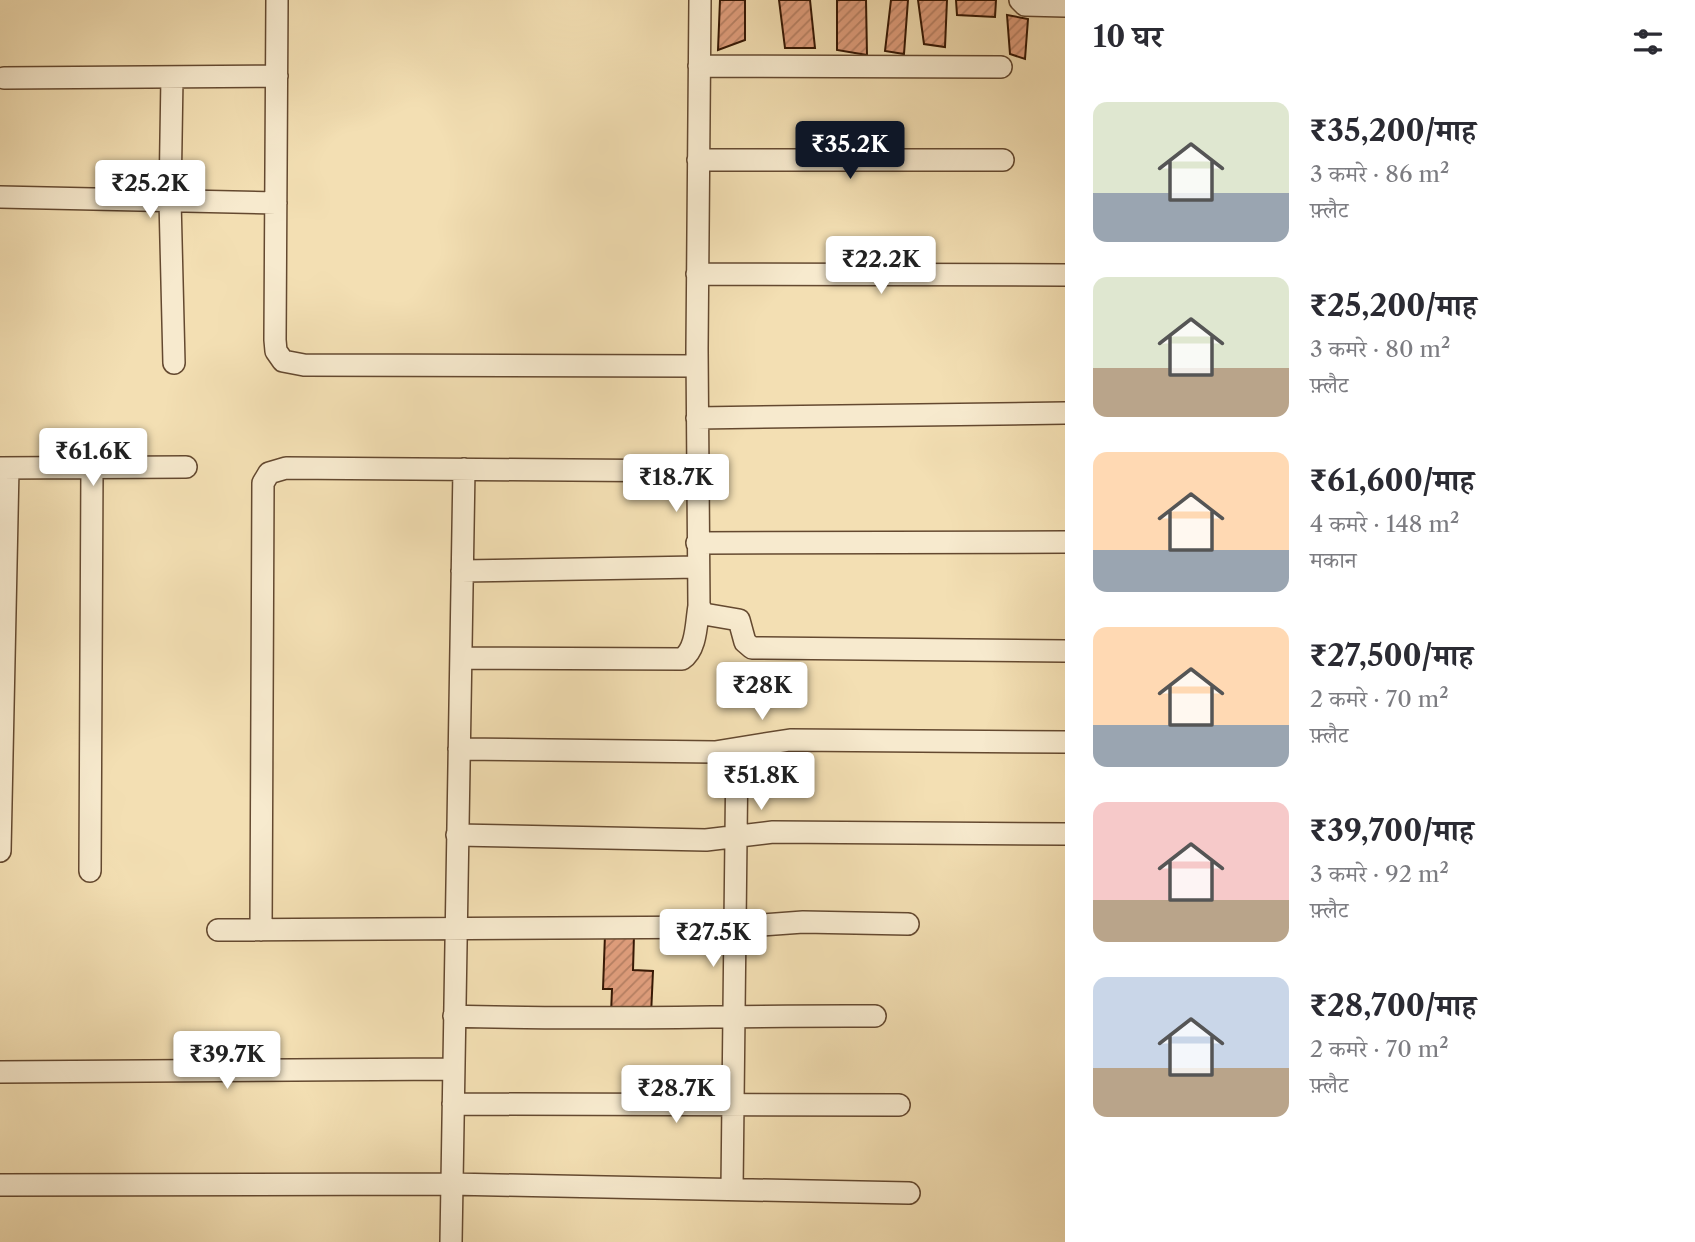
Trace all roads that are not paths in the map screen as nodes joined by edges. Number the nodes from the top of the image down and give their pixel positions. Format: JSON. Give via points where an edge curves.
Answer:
{"nodes":[{"id":1,"x":277,"y":0,"type":"edge"},
{"id":2,"x":700,"y":0,"type":"edge"},
{"id":3,"x":1020,"y":0,"type":"edge"},
{"id":4,"x":1065,"y":6,"type":"edge"},
{"id":5,"x":699,"y":66,"type":"junction"},
{"id":6,"x":1002,"y":67,"type":"dead end"},
{"id":7,"x":277,"y":76,"type":"junction"},
{"id":8,"x":172,"y":77,"type":"junction"},
{"id":9,"x":4,"y":78,"type":"dead end"},
{"id":10,"x":698,"y":160,"type":"junction"},
{"id":11,"x":1003,"y":160,"type":"dead end"},
{"id":12,"x":0,"y":197,"type":"edge"},
{"id":13,"x":170,"y":200,"type":"junction"},
{"id":14,"x":276,"y":202,"type":"junction"},
{"id":15,"x":697,"y":274,"type":"junction"},
{"id":16,"x":1065,"y":275,"type":"edge"},
{"id":17,"x":174,"y":363,"type":"dead end"},
{"id":18,"x":697,"y":366,"type":"junction"},
{"id":19,"x":1065,"y":413,"type":"edge"},
{"id":20,"x":697,"y":418,"type":"junction"},
{"id":21,"x":92,"y":467,"type":"junction"},
{"id":22,"x":186,"y":467,"type":"dead end"},
{"id":23,"x":4,"y":468,"type":"edge"},
{"id":24,"x":464,"y":469,"type":"junction"},
{"id":25,"x":697,"y":471,"type":"junction"},
{"id":26,"x":1065,"y":542,"type":"edge"},
{"id":27,"x":697,"y":543,"type":"junction"},
{"id":28,"x":698,"y":567,"type":"junction"},
{"id":29,"x":462,"y":571,"type":"junction"},
{"id":30,"x":699,"y":606,"type":"junction"},
{"id":31,"x":1065,"y":651,"type":"edge"},
{"id":32,"x":461,"y":658,"type":"junction"},
{"id":33,"x":1065,"y":742,"type":"edge"},
{"id":34,"x":459,"y":749,"type":"junction"},
{"id":35,"x":737,"y":749,"type":"junction"},
{"id":36,"x":1065,"y":834,"type":"edge"},
{"id":37,"x":457,"y":835,"type":"junction"},
{"id":38,"x":737,"y":836,"type":"junction"},
{"id":39,"x":0,"y":851,"type":"edge"},
{"id":40,"x":90,"y":871,"type":"dead end"},
{"id":41,"x":908,"y":924,"type":"dead end"},
{"id":42,"x":734,"y":927,"type":"junction"},
{"id":43,"x":456,"y":929,"type":"junction"},
{"id":44,"x":218,"y":930,"type":"dead end"},
{"id":45,"x":261,"y":930,"type":"junction"},
{"id":46,"x":454,"y":1016,"type":"junction"},
{"id":47,"x":734,"y":1016,"type":"junction"},
{"id":48,"x":875,"y":1016,"type":"dead end"},
{"id":49,"x":453,"y":1069,"type":"junction"},
{"id":50,"x":0,"y":1072,"type":"edge"},
{"id":51,"x":453,"y":1104,"type":"junction"},
{"id":52,"x":732,"y":1104,"type":"junction"},
{"id":53,"x":899,"y":1105,"type":"dead end"},
{"id":54,"x":451,"y":1184,"type":"junction"},
{"id":55,"x":0,"y":1185,"type":"edge"},
{"id":56,"x":732,"y":1189,"type":"junction"},
{"id":57,"x":909,"y":1193,"type":"dead end"},
{"id":58,"x":451,"y":1242,"type":"edge"}],
"edges":[{"from":1,"to":7,"type":"street"},
{"from":2,"to":5,"type":"street"},
{"from":3,"to":4,"type":"street","via":[[1025,5]]},
{"from":5,"to":6,"type":"street"},
{"from":5,"to":10,"type":"street"},
{"from":7,"to":8,"type":"street"},
{"from":7,"to":14,"type":"street"},
{"from":8,"to":9,"type":"street"},
{"from":8,"to":13,"type":"street"},
{"from":10,"to":11,"type":"street"},
{"from":10,"to":15,"type":"street"},
{"from":12,"to":13,"type":"street"},
{"from":13,"to":14,"type":"street"},
{"from":13,"to":17,"type":"street"},
{"from":14,"to":18,"type":"street","via":[[275,340],[283,361],[304,365]]},
{"from":15,"to":16,"type":"street"},
{"from":15,"to":18,"type":"street"},
{"from":18,"to":20,"type":"street"},
{"from":19,"to":20,"type":"street"},
{"from":20,"to":25,"type":"street"},
{"from":21,"to":22,"type":"street"},
{"from":21,"to":23,"type":"street"},
{"from":21,"to":40,"type":"street"},
{"from":23,"to":39,"type":"street"},
{"from":24,"to":25,"type":"street"},
{"from":24,"to":29,"type":"street"},
{"from":24,"to":45,"type":"street","via":[[286,468],[265,477]]},
{"from":25,"to":27,"type":"street"},
{"from":26,"to":27,"type":"street"},
{"from":27,"to":28,"type":"street"},
{"from":28,"to":29,"type":"street"},
{"from":28,"to":30,"type":"street"},
{"from":29,"to":32,"type":"street"},
{"from":30,"to":31,"type":"street","via":[[704,614],[739,620],[745,642],[752,648]]},
{"from":30,"to":32,"type":"street","via":[[692,646],[682,659]]},
{"from":32,"to":34,"type":"street"},
{"from":33,"to":35,"type":"street","via":[[790,740]]},
{"from":34,"to":35,"type":"street"},
{"from":34,"to":37,"type":"street"},
{"from":35,"to":38,"type":"street"},
{"from":36,"to":38,"type":"street","via":[[773,832]]},
{"from":37,"to":38,"type":"street","via":[[706,840]]},
{"from":37,"to":43,"type":"street"},
{"from":38,"to":42,"type":"street"},
{"from":41,"to":42,"type":"street","via":[[803,922]]},
{"from":42,"to":43,"type":"street"},
{"from":42,"to":47,"type":"street"},
{"from":43,"to":45,"type":"street"},
{"from":43,"to":46,"type":"street"},
{"from":44,"to":45,"type":"street"},
{"from":46,"to":47,"type":"street","via":[[659,1020]]},
{"from":46,"to":49,"type":"street"},
{"from":47,"to":48,"type":"street"},
{"from":47,"to":52,"type":"street"},
{"from":49,"to":50,"type":"street"},
{"from":49,"to":51,"type":"street"},
{"from":51,"to":52,"type":"street"},
{"from":51,"to":54,"type":"street"},
{"from":52,"to":53,"type":"street"},
{"from":52,"to":56,"type":"street"},
{"from":54,"to":55,"type":"street"},
{"from":54,"to":56,"type":"street"},
{"from":54,"to":58,"type":"street"},
{"from":56,"to":57,"type":"street"}]}
